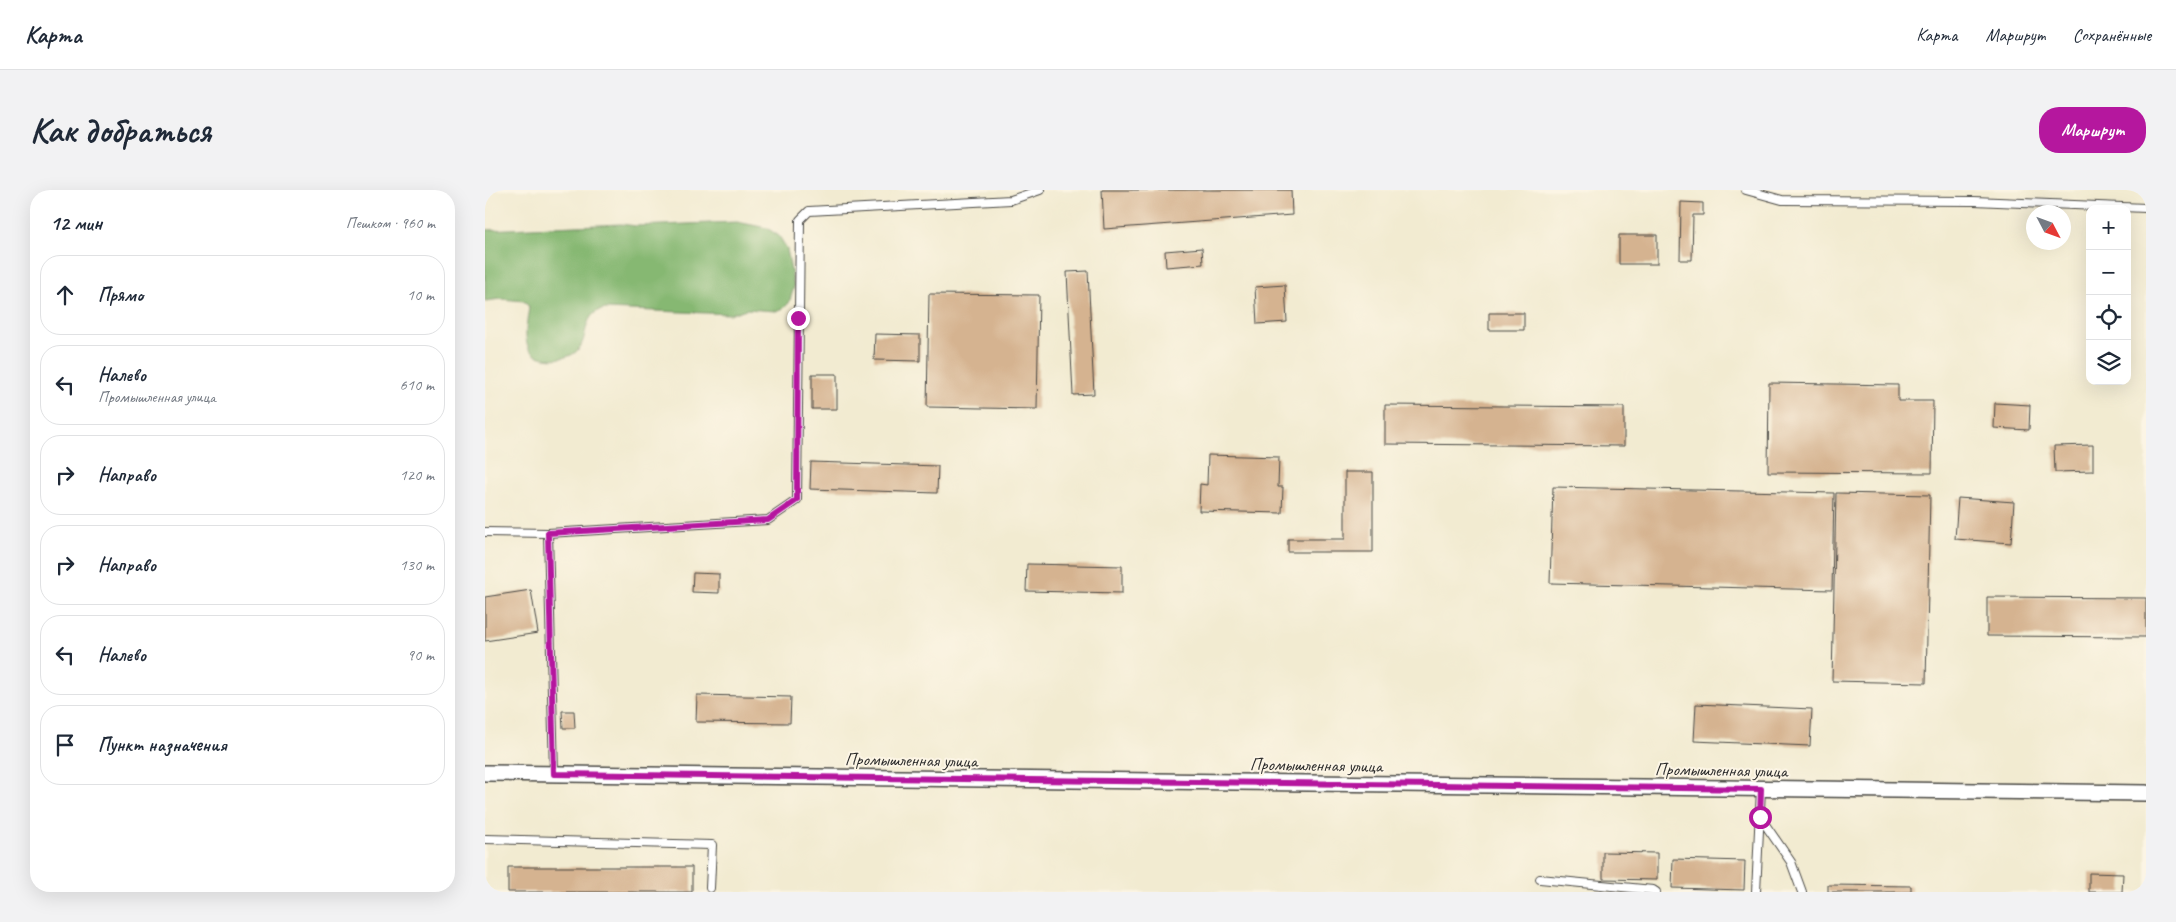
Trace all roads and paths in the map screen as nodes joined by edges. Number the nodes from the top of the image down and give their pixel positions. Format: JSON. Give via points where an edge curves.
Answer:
{"nodes":[{"id":1,"x":1040,"y":190,"type":"edge"},
{"id":2,"x":1746,"y":190,"type":"edge"},
{"id":3,"x":2146,"y":208,"type":"edge"},
{"id":4,"x":485,"y":532,"type":"edge"},
{"id":5,"x":548,"y":533,"type":"junction"},
{"id":6,"x":485,"y":773,"type":"edge"},
{"id":7,"x":554,"y":774,"type":"junction"},
{"id":8,"x":1761,"y":789,"type":"junction"},
{"id":9,"x":2146,"y":794,"type":"edge"},
{"id":10,"x":1760,"y":817,"type":"junction"},
{"id":11,"x":485,"y":839,"type":"edge"},
{"id":12,"x":1540,"y":880,"type":"dead end"},
{"id":13,"x":710,"y":888,"type":"dead end"},
{"id":14,"x":1656,"y":892,"type":"edge"},
{"id":15,"x":1756,"y":892,"type":"edge"},
{"id":16,"x":1802,"y":892,"type":"edge"}],
"edges":[{"from":1,"to":5,"type":"lane","via":[[1011,200],[809,211],[800,220],[797,500],[768,520]]},
{"from":2,"to":3,"type":"lane","via":[[1782,200]]},
{"from":4,"to":5,"type":"lane"},
{"from":5,"to":7,"type":"lane"},
{"from":6,"to":7,"type":"street","name":"Промышленная улица"},
{"from":7,"to":8,"type":"street","name":"Промышленная улица"},
{"from":8,"to":9,"type":"street","name":"Промышленная улица"},
{"from":8,"to":10,"type":"lane"},
{"from":10,"to":15,"type":"lane"},
{"from":10,"to":16,"type":"lane","via":[[1791,862]]},
{"from":11,"to":13,"type":"lane","via":[[711,845]]},
{"from":12,"to":14,"type":"lane"}]}
